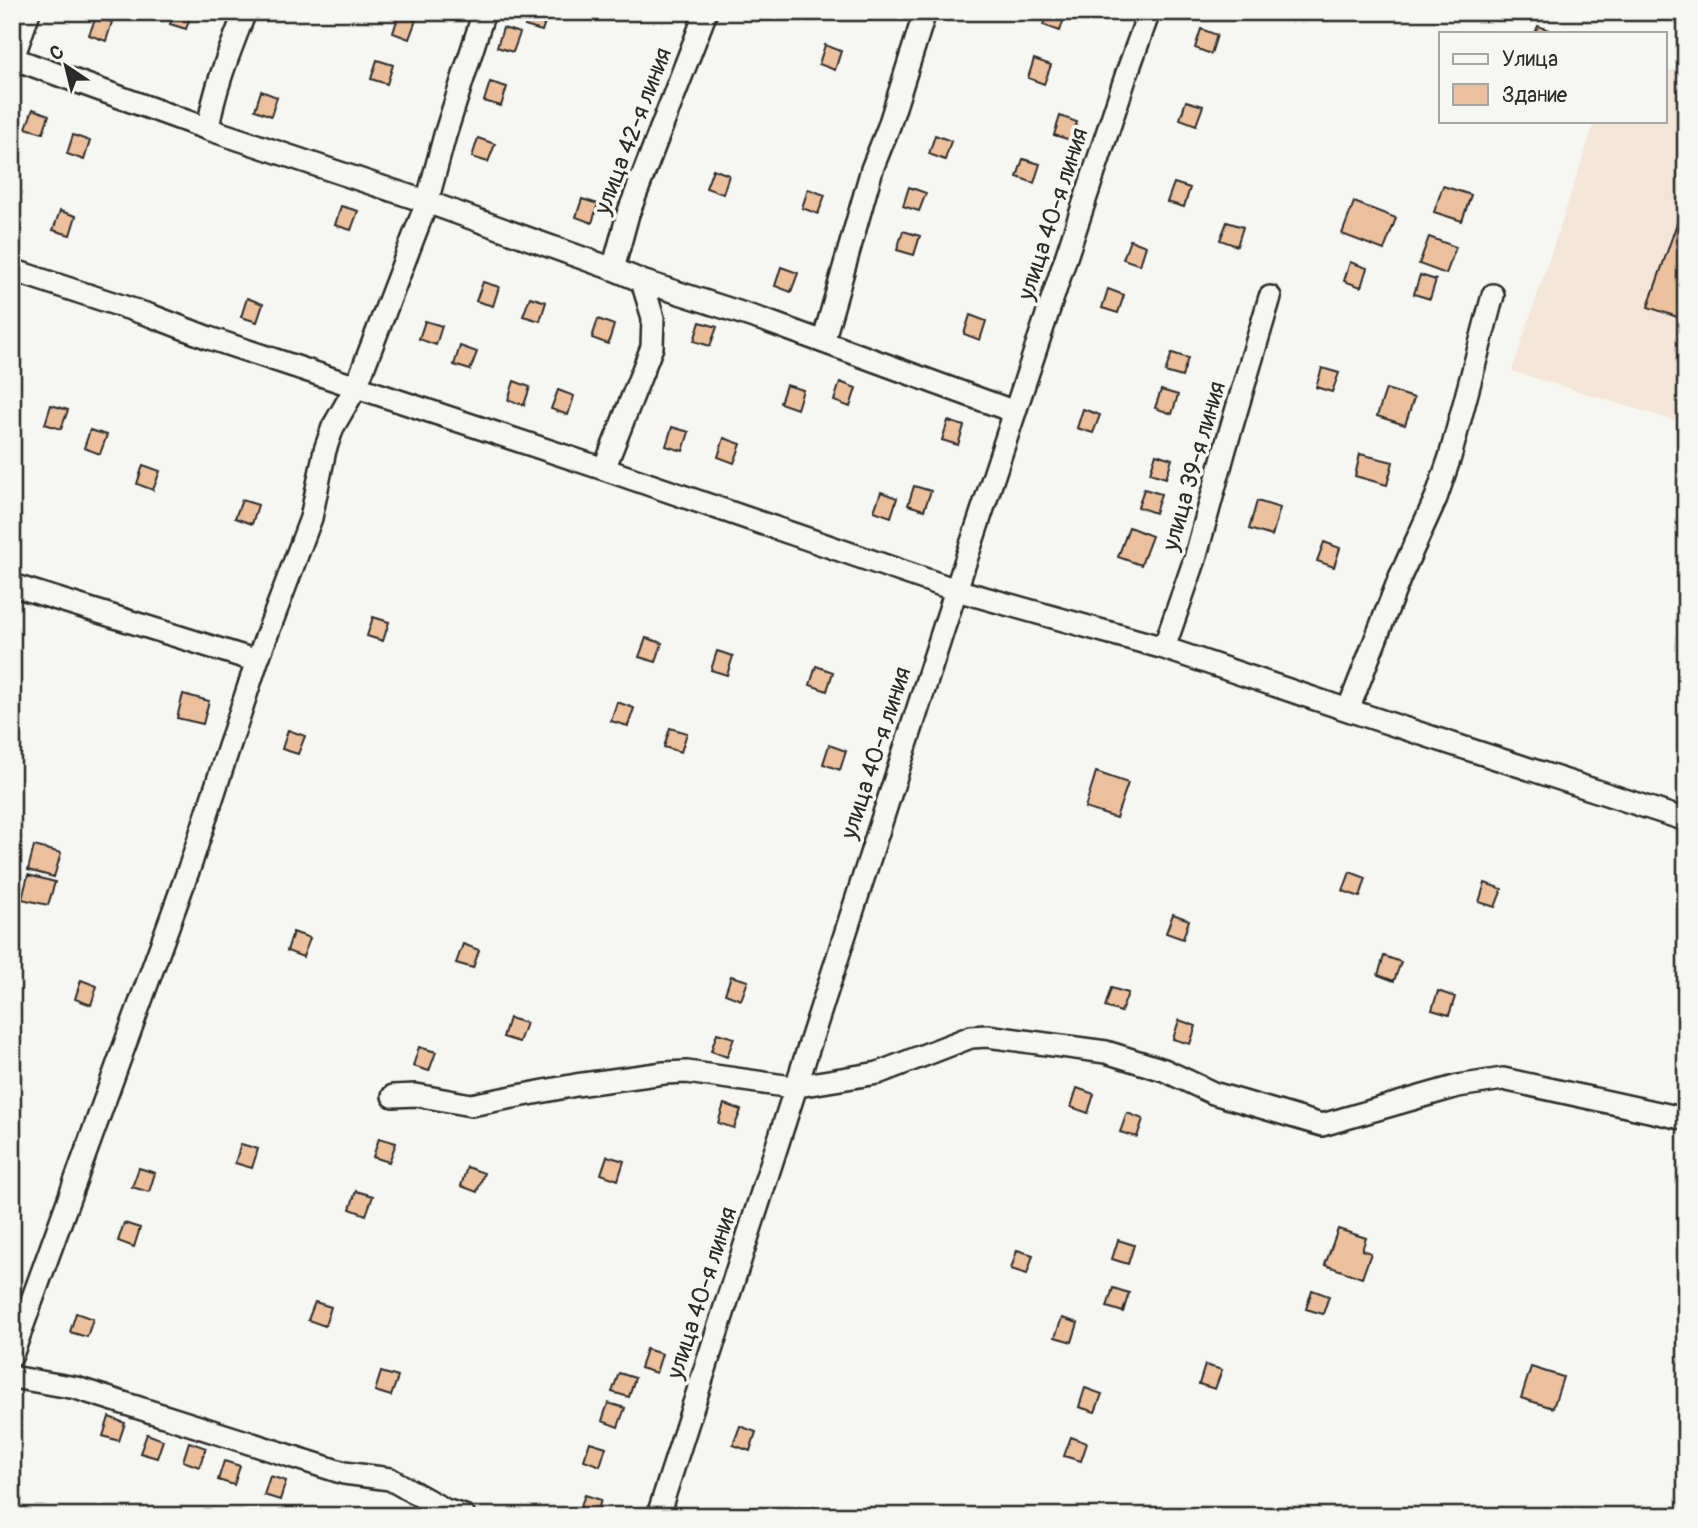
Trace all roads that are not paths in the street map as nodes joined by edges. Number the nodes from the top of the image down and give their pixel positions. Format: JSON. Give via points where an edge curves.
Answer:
{"nodes":[{"id":1,"x":29,"y":12,"type":"edge"},
{"id":2,"x":245,"y":12,"type":"edge"},
{"id":3,"x":484,"y":12,"type":"edge"},
{"id":4,"x":706,"y":12,"type":"edge"},
{"id":5,"x":925,"y":12,"type":"edge"},
{"id":6,"x":1149,"y":12,"type":"edge"},
{"id":7,"x":13,"y":58,"type":"edge"},
{"id":8,"x":208,"y":130,"type":"junction"},
{"id":9,"x":427,"y":202,"type":"junction"},
{"id":10,"x":612,"y":269,"type":"junction"},
{"id":11,"x":12,"y":270,"type":"edge"},
{"id":12,"x":642,"y":281,"type":"junction"},
{"id":13,"x":1493,"y":295,"type":"dead end"},
{"id":14,"x":1270,"y":297,"type":"dead end"},
{"id":15,"x":823,"y":342,"type":"junction"},
{"id":16,"x":356,"y":387,"type":"junction"},
{"id":17,"x":1015,"y":412,"type":"junction"},
{"id":18,"x":604,"y":469,"type":"junction"},
{"id":19,"x":12,"y":585,"type":"edge"},
{"id":20,"x":956,"y":590,"type":"junction"},
{"id":21,"x":1164,"y":648,"type":"junction"},
{"id":22,"x":257,"y":660,"type":"junction"},
{"id":23,"x":1348,"y":710,"type":"junction"},
{"id":24,"x":1686,"y":820,"type":"edge"},
{"id":25,"x":796,"y":1086,"type":"junction"},
{"id":26,"x":393,"y":1096,"type":"dead end"},
{"id":27,"x":1686,"y":1119,"type":"edge"},
{"id":28,"x":12,"y":1355,"type":"edge"},
{"id":29,"x":12,"y":1377,"type":"edge"},
{"id":30,"x":659,"y":1513,"type":"dead end"},
{"id":31,"x":464,"y":1516,"type":"edge"}],
"edges":[{"from":1,"to":7,"type":"street"},
{"from":2,"to":8,"type":"street","via":[[211,108]]},
{"from":3,"to":9,"type":"street"},
{"from":4,"to":10,"type":"street","name":"улица 42-я линия","via":[[628,214]]},
{"from":5,"to":15,"type":"street","via":[[872,169]]},
{"from":6,"to":17,"type":"street","name":"улица 40-я линия"},
{"from":7,"to":8,"type":"street"},
{"from":8,"to":9,"type":"street"},
{"from":9,"to":10,"type":"street"},
{"from":9,"to":16,"type":"street"},
{"from":10,"to":12,"type":"street"},
{"from":11,"to":16,"type":"street"},
{"from":12,"to":15,"type":"street"},
{"from":12,"to":18,"type":"street","via":[[653,318],[652,347]]},
{"from":13,"to":23,"type":"street","via":[[1436,498]]},
{"from":14,"to":21,"type":"street","name":"улица 39-я линия","via":[[1195,559]]},
{"from":15,"to":17,"type":"street"},
{"from":16,"to":18,"type":"street"},
{"from":16,"to":22,"type":"street","via":[[333,427],[311,518]]},
{"from":17,"to":20,"type":"street","name":"улица 40-я линия"},
{"from":18,"to":20,"type":"street"},
{"from":19,"to":22,"type":"street"},
{"from":20,"to":21,"type":"street"},
{"from":20,"to":25,"type":"street","name":"улица 40-я линия"},
{"from":21,"to":23,"type":"street"},
{"from":22,"to":28,"type":"street","via":[[191,863]]},
{"from":23,"to":24,"type":"street"},
{"from":25,"to":26,"type":"street","via":[[687,1072],[576,1085],[471,1105],[416,1095]]},
{"from":25,"to":27,"type":"street","via":[[878,1073],[971,1037],[987,1036],[1106,1052],[1164,1070],[1213,1093],[1322,1125],[1458,1086],[1503,1079]]},
{"from":25,"to":30,"type":"street","name":"улица 40-я линия"},
{"from":29,"to":31,"type":"street","via":[[76,1388],[344,1473],[390,1479]]}]}
